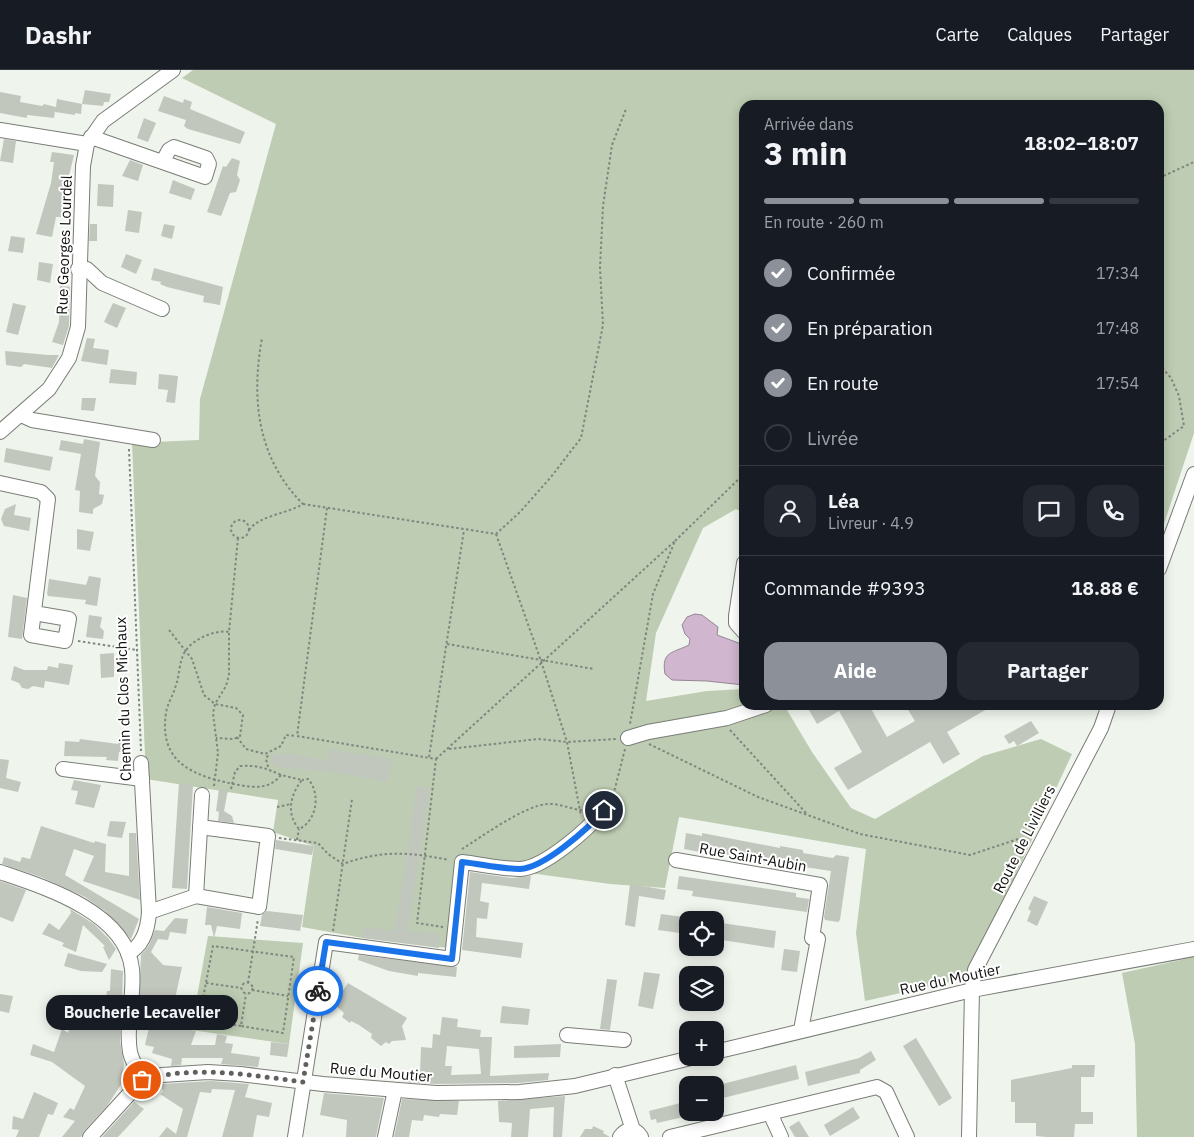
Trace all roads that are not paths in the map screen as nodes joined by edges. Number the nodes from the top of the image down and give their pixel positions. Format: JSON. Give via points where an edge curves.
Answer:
{"nodes":[{"id":1,"x":173,"y":70,"type":"edge"},
{"id":2,"x":0,"y":130,"type":"edge"},
{"id":3,"x":89,"y":140,"type":"junction"},
{"id":4,"x":163,"y":161,"type":"dead end"},
{"id":5,"x":78,"y":269,"type":"junction"},
{"id":6,"x":162,"y":309,"type":"dead end"},
{"id":7,"x":21,"y":415,"type":"junction"},
{"id":8,"x":0,"y":432,"type":"edge"},
{"id":9,"x":153,"y":440,"type":"dead end"},
{"id":10,"x":1194,"y":474,"type":"edge"},
{"id":11,"x":0,"y":483,"type":"edge"},
{"id":12,"x":1164,"y":555,"type":"edge"},
{"id":13,"x":739,"y":596,"type":"edge"},
{"id":14,"x":34,"y":613,"type":"junction"},
{"id":15,"x":739,"y":626,"type":"edge"},
{"id":16,"x":750,"y":710,"type":"edge"},
{"id":17,"x":1107,"y":710,"type":"edge"},
{"id":18,"x":631,"y":738,"type":"road end"},
{"id":19,"x":141,"y":763,"type":"road end"},
{"id":20,"x":63,"y":770,"type":"dead end"},
{"id":21,"x":142,"y":779,"type":"junction"},
{"id":22,"x":202,"y":796,"type":"dead end"},
{"id":23,"x":604,"y":810,"type":"road end"},
{"id":24,"x":200,"y":827,"type":"junction"},
{"id":25,"x":676,"y":860,"type":"dead end"},
{"id":26,"x":0,"y":872,"type":"edge"},
{"id":27,"x":196,"y":896,"type":"junction"},
{"id":28,"x":149,"y":912,"type":"junction"},
{"id":29,"x":1194,"y":949,"type":"edge"},
{"id":30,"x":128,"y":953,"type":"junction"},
{"id":31,"x":972,"y":990,"type":"junction"},
{"id":32,"x":801,"y":1030,"type":"junction"},
{"id":33,"x":567,"y":1034,"type":"dead end"},
{"id":34,"x":624,"y":1040,"type":"dead end"},
{"id":35,"x":724,"y":1050,"type":"edge"},
{"id":36,"x":679,"y":1061,"type":"edge"},
{"id":37,"x":615,"y":1076,"type":"junction"},
{"id":38,"x":142,"y":1080,"type":"junction"},
{"id":39,"x":303,"y":1082,"type":"junction"},
{"id":40,"x":395,"y":1090,"type":"junction"},
{"id":41,"x":770,"y":1112,"type":"junction"},
{"id":42,"x":631,"y":1135,"type":"edge"},
{"id":43,"x":90,"y":1137,"type":"edge"},
{"id":44,"x":295,"y":1137,"type":"edge"},
{"id":45,"x":385,"y":1137,"type":"edge"},
{"id":46,"x":670,"y":1137,"type":"edge"},
{"id":47,"x":782,"y":1137,"type":"edge"},
{"id":48,"x":906,"y":1137,"type":"edge"},
{"id":49,"x":969,"y":1137,"type":"edge"}],
"edges":[{"from":1,"to":3,"type":"street","via":[[103,121]]},
{"from":2,"to":3,"type":"street"},
{"from":3,"to":4,"type":"street"},
{"from":3,"to":5,"type":"street","name":"Rue Georges Lourdel","via":[[83,166]]},
{"from":5,"to":6,"type":"street","via":[[86,269],[102,283]]},
{"from":5,"to":7,"type":"street","name":"Rue Georges Lourdel","via":[[78,327],[69,358],[53,384]]},
{"from":7,"to":8,"type":"street","name":"Rue Georges Lourdel"},
{"from":7,"to":9,"type":"street","via":[[32,420]]},
{"from":10,"to":12,"type":"street"},
{"from":11,"to":14,"type":"street","via":[[41,492],[48,499]]},
{"from":13,"to":15,"type":"street","via":[[736,623]]},
{"from":14,"to":14,"type":"street","via":[[31,635],[66,641],[69,619]]},
{"from":16,"to":18,"type":"street"},
{"from":17,"to":31,"type":"street","name":"Route de Livilliers","via":[[1101,728],[975,970]]},
{"from":19,"to":21,"type":"street","name":"Chemin du Clos Michaux"},
{"from":20,"to":21,"type":"street"},
{"from":21,"to":28,"type":"street","name":"Chemin du Clos Michaux"},
{"from":22,"to":24,"type":"street"},
{"from":23,"to":39,"type":"street","via":[[565,847],[522,869],[458,861],[452,959],[326,942]]},
{"from":24,"to":27,"type":"street"},
{"from":24,"to":27,"type":"street","via":[[268,836],[259,906]]},
{"from":25,"to":32,"type":"street","name":"Rue Saint-Aubin","via":[[820,885],[812,938],[818,939]]},
{"from":26,"to":30,"type":"street","via":[[76,902],[109,928]]},
{"from":27,"to":28,"type":"street"},
{"from":28,"to":30,"type":"street","name":"Chemin du Clos Michaux","via":[[148,926],[138,947]]},
{"from":29,"to":31,"type":"street","name":"Rue du Moutier"},
{"from":30,"to":38,"type":"street","via":[[132,974],[130,1050]]},
{"from":31,"to":32,"type":"street","name":"Rue du Moutier"},
{"from":31,"to":49,"type":"street","name":"Route de Livilliers"},
{"from":32,"to":35,"type":"street","name":"Rue du Moutier"},
{"from":33,"to":34,"type":"street"},
{"from":36,"to":37,"type":"street","name":"Rue du Moutier"},
{"from":37,"to":40,"type":"street","name":"Rue du Moutier","via":[[575,1086],[520,1092]]},
{"from":37,"to":42,"type":"street"},
{"from":38,"to":39,"type":"street","name":"Rue du Moutier","via":[[162,1075],[208,1072]]},
{"from":38,"to":43,"type":"street"},
{"from":39,"to":40,"type":"street","name":"Rue du Moutier"},
{"from":39,"to":44,"type":"street"},
{"from":40,"to":45,"type":"street"},
{"from":41,"to":46,"type":"street"},
{"from":41,"to":47,"type":"street"},
{"from":41,"to":48,"type":"street","via":[[877,1087],[886,1092]]}]}
